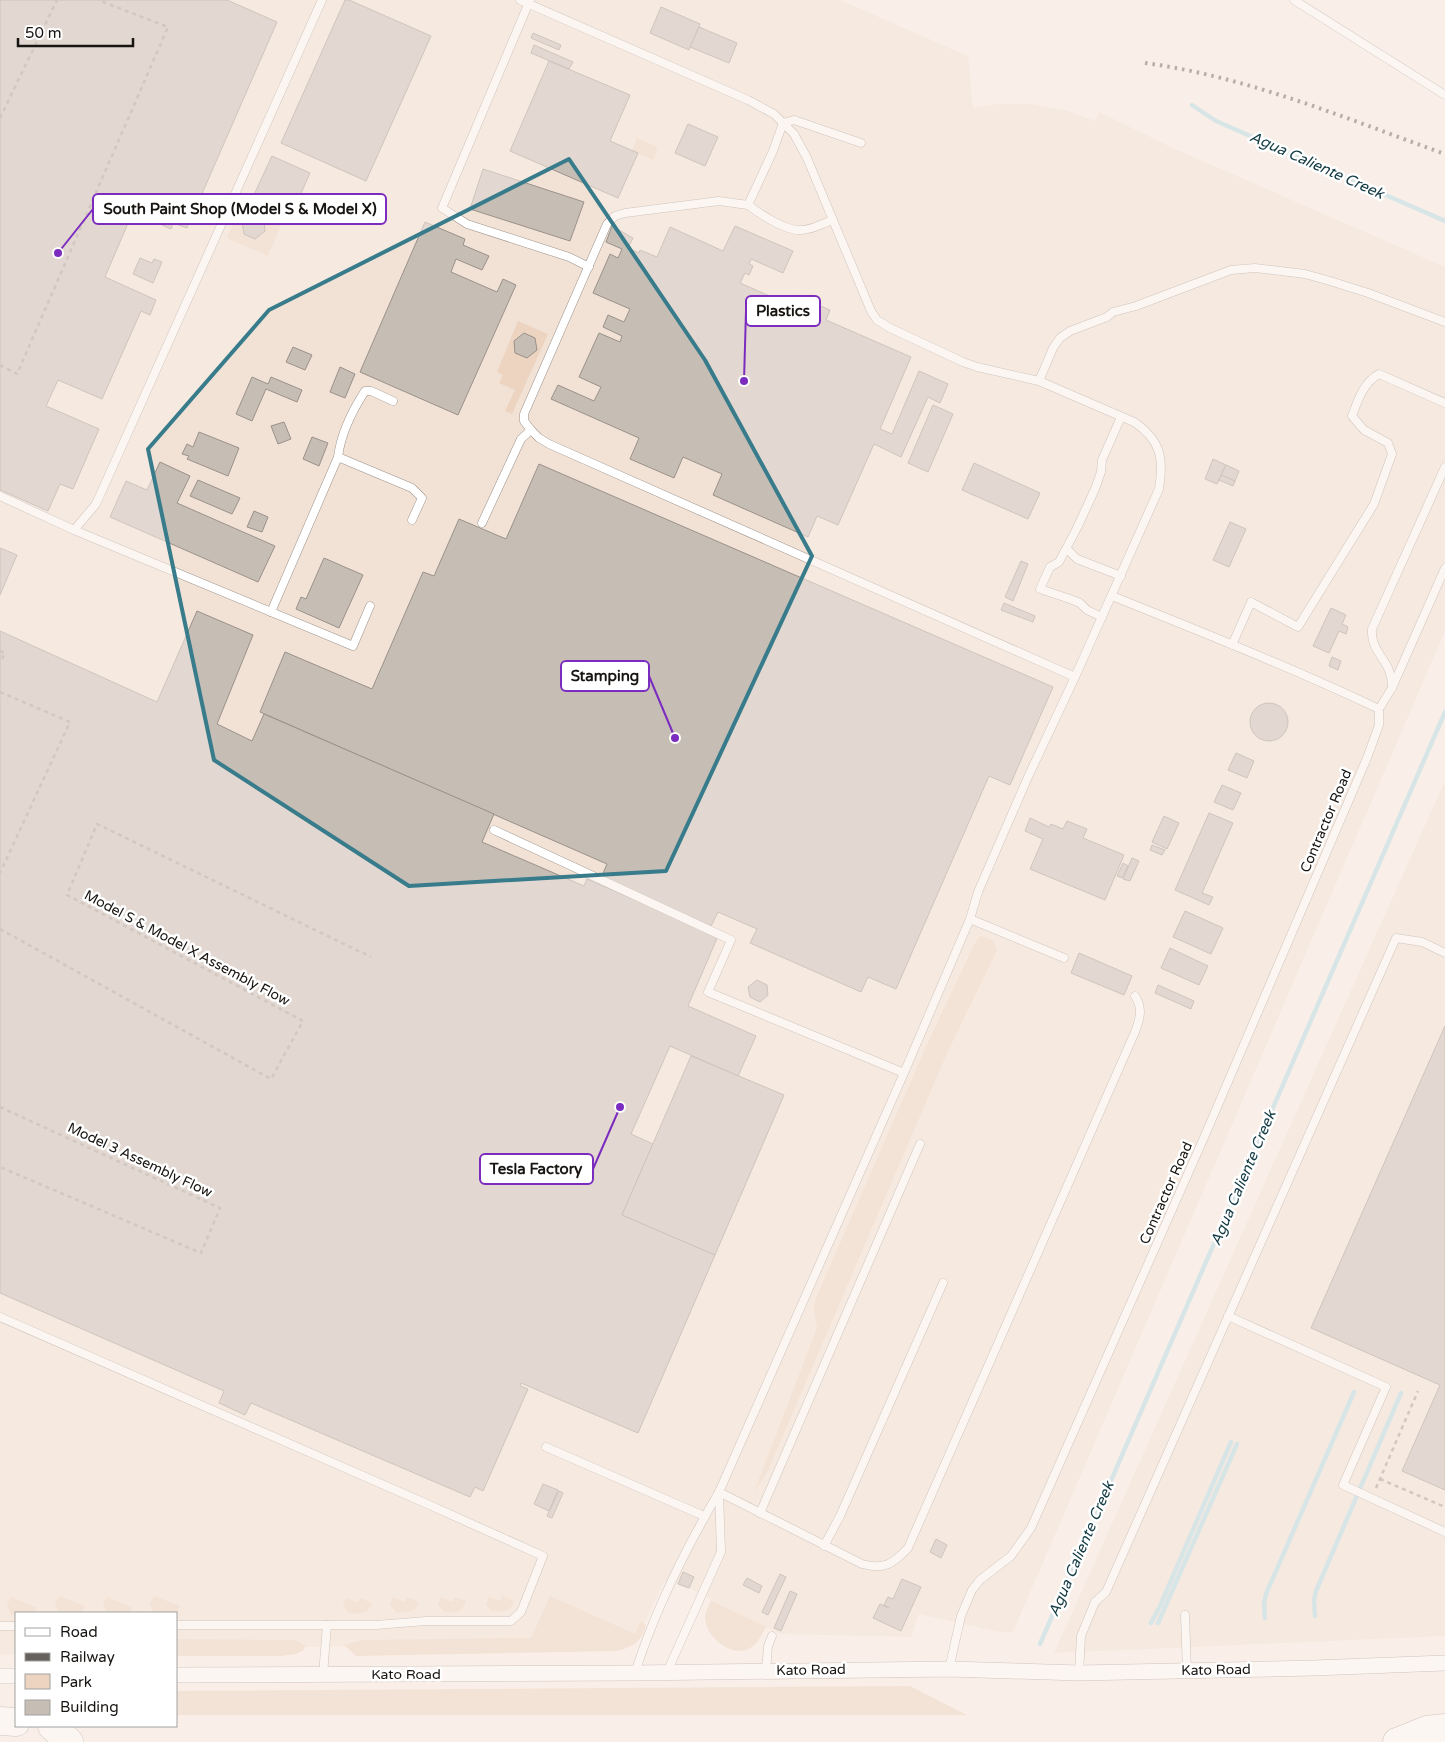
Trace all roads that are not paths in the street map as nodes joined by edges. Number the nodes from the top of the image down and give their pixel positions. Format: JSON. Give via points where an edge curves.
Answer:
{"nodes":[{"id":1,"x":322,"y":0,"type":"edge"},
{"id":2,"x":520,"y":0,"type":"edge"},
{"id":3,"x":1294,"y":0,"type":"edge"},
{"id":4,"x":530,"y":2,"type":"edge"},
{"id":5,"x":1445,"y":95,"type":"edge"},
{"id":6,"x":784,"y":123,"type":"junction"},
{"id":7,"x":861,"y":143,"type":"dead end"},
{"id":8,"x":748,"y":205,"type":"junction"},
{"id":9,"x":832,"y":220,"type":"junction"},
{"id":10,"x":589,"y":267,"type":"junction"},
{"id":11,"x":1445,"y":322,"type":"edge"},
{"id":12,"x":1038,"y":381,"type":"junction"},
{"id":13,"x":393,"y":401,"type":"dead end"},
{"id":14,"x":1445,"y":403,"type":"edge"},
{"id":15,"x":1122,"y":416,"type":"junction"},
{"id":16,"x":531,"y":430,"type":"junction"},
{"id":17,"x":338,"y":457,"type":"junction"},
{"id":18,"x":1445,"y":467,"type":"edge"},
{"id":19,"x":0,"y":496,"type":"edge"},
{"id":20,"x":412,"y":520,"type":"dead end"},
{"id":21,"x":482,"y":523,"type":"dead end"},
{"id":22,"x":74,"y":530,"type":"junction"},
{"id":23,"x":1067,"y":549,"type":"junction"},
{"id":24,"x":1445,"y":568,"type":"edge"},
{"id":25,"x":1121,"y":576,"type":"junction"},
{"id":26,"x":1112,"y":596,"type":"junction"},
{"id":27,"x":370,"y":606,"type":"dead end"},
{"id":28,"x":271,"y":612,"type":"junction"},
{"id":29,"x":1102,"y":617,"type":"junction"},
{"id":30,"x":1232,"y":645,"type":"junction"},
{"id":31,"x":1075,"y":677,"type":"junction"},
{"id":32,"x":1392,"y":688,"type":"junction"},
{"id":33,"x":1379,"y":709,"type":"junction"},
{"id":34,"x":494,"y":830,"type":"dead end"},
{"id":35,"x":970,"y":919,"type":"junction"},
{"id":36,"x":1445,"y":952,"type":"edge"},
{"id":37,"x":1064,"y":958,"type":"dead end"},
{"id":38,"x":1135,"y":996,"type":"dead end"},
{"id":39,"x":904,"y":1072,"type":"junction"},
{"id":40,"x":920,"y":1144,"type":"dead end"},
{"id":41,"x":943,"y":1283,"type":"dead end"},
{"id":42,"x":1228,"y":1316,"type":"junction"},
{"id":43,"x":0,"y":1317,"type":"edge"},
{"id":44,"x":546,"y":1447,"type":"dead end"},
{"id":45,"x":719,"y":1492,"type":"junction"},
{"id":46,"x":760,"y":1513,"type":"junction"},
{"id":47,"x":704,"y":1516,"type":"junction"},
{"id":48,"x":1445,"y":1532,"type":"edge"},
{"id":49,"x":824,"y":1546,"type":"junction"},
{"id":50,"x":1185,"y":1615,"type":"dead end"},
{"id":51,"x":178,"y":1625,"type":"edge"},
{"id":52,"x":327,"y":1625,"type":"junction"},
{"id":53,"x":0,"y":1626,"type":"edge"},
{"id":54,"x":15,"y":1626,"type":"edge"},
{"id":55,"x":772,"y":1636,"type":"dead end"},
{"id":56,"x":1445,"y":1664,"type":"edge"},
{"id":57,"x":949,"y":1669,"type":"junction"},
{"id":58,"x":766,"y":1671,"type":"junction"},
{"id":59,"x":1186,"y":1671,"type":"junction"},
{"id":60,"x":667,"y":1672,"type":"junction"},
{"id":61,"x":1079,"y":1672,"type":"junction"},
{"id":62,"x":635,"y":1673,"type":"junction"},
{"id":63,"x":178,"y":1675,"type":"edge"},
{"id":64,"x":324,"y":1675,"type":"junction"},
{"id":65,"x":0,"y":1676,"type":"edge"},
{"id":66,"x":15,"y":1676,"type":"edge"},
{"id":67,"x":0,"y":1721,"type":"edge"},
{"id":68,"x":15,"y":1722,"type":"edge"},
{"id":69,"x":53,"y":1727,"type":"edge"},
{"id":70,"x":1445,"y":1728,"type":"edge"},
{"id":71,"x":69,"y":1742,"type":"edge"},
{"id":72,"x":1397,"y":1742,"type":"edge"}],
"edges":[{"from":1,"to":22,"type":"lane","via":[[96,504]]},
{"from":2,"to":4,"type":"lane"},
{"from":3,"to":5,"type":"lane"},
{"from":4,"to":6,"type":"lane","via":[[748,100]]},
{"from":4,"to":10,"type":"lane","via":[[442,208],[467,224]]},
{"from":6,"to":7,"type":"lane","via":[[794,120]]},
{"from":6,"to":8,"type":"lane"},
{"from":6,"to":9,"type":"lane","via":[[800,146]]},
{"from":8,"to":9,"type":"lane","via":[[790,228],[802,230]]},
{"from":8,"to":10,"type":"lane","via":[[719,201],[625,212],[608,224]]},
{"from":9,"to":12,"type":"lane","via":[[877,320],[970,364]]},
{"from":10,"to":16,"type":"lane","via":[[524,414]]},
{"from":11,"to":12,"type":"lane","via":[[1305,274],[1255,268],[1231,270],[1126,307],[1070,331],[1053,348]]},
{"from":12,"to":15,"type":"lane"},
{"from":13,"to":17,"type":"lane","via":[[371,390],[365,391],[339,444]]},
{"from":14,"to":30,"type":"lane","via":[[1379,374],[1370,379],[1352,416],[1364,430],[1388,443],[1392,454],[1374,504],[1298,626],[1251,602]]},
{"from":15,"to":23,"type":"lane","via":[[1102,460],[1095,489]]},
{"from":15,"to":25,"type":"lane","via":[[1145,430],[1155,441],[1161,456],[1162,473],[1159,490]]},
{"from":16,"to":21,"type":"lane","via":[[521,439]]},
{"from":16,"to":31,"type":"lane","via":[[549,444]]},
{"from":17,"to":20,"type":"lane","via":[[412,488],[422,498]]},
{"from":17,"to":28,"type":"lane"},
{"from":18,"to":32,"type":"lane","via":[[1372,629],[1375,647],[1393,677]]},
{"from":19,"to":22,"type":"lane"},
{"from":22,"to":28,"type":"lane"},
{"from":23,"to":25,"type":"lane","via":[[1077,559]]},
{"from":23,"to":29,"type":"lane","via":[[1050,568],[1040,589],[1080,603]]},
{"from":24,"to":32,"type":"lane"},
{"from":25,"to":26,"type":"lane"},
{"from":26,"to":29,"type":"lane"},
{"from":26,"to":30,"type":"lane"},
{"from":27,"to":28,"type":"lane","via":[[353,646]]},
{"from":29,"to":31,"type":"lane"},
{"from":30,"to":33,"type":"lane"},
{"from":31,"to":35,"type":"lane","via":[[978,892]]},
{"from":32,"to":33,"type":"lane"},
{"from":33,"to":57,"type":"lane","name":"Contractor Road","via":[[1379,725],[1359,777],[1031,1528],[1011,1556],[972,1590],[961,1616]]},
{"from":34,"to":39,"type":"lane","via":[[731,940],[708,992]]},
{"from":35,"to":37,"type":"lane"},
{"from":35,"to":39,"type":"lane"},
{"from":36,"to":42,"type":"lane","via":[[1422,942],[1396,938]]},
{"from":38,"to":49,"type":"lane","via":[[1141,1012],[1135,1032],[908,1548],[895,1561],[880,1567],[862,1564]]},
{"from":39,"to":45,"type":"lane"},
{"from":40,"to":46,"type":"lane"},
{"from":41,"to":49,"type":"lane"},
{"from":42,"to":48,"type":"lane","via":[[1386,1388],[1343,1485]]},
{"from":42,"to":61,"type":"lane","via":[[1106,1592],[1096,1602],[1081,1636]]},
{"from":43,"to":52,"type":"lane","via":[[543,1556],[520,1612],[511,1621]]},
{"from":44,"to":47,"type":"lane"},
{"from":45,"to":46,"type":"lane"},
{"from":45,"to":47,"type":"lane"},
{"from":45,"to":60,"type":"lane","via":[[721,1552]]},
{"from":46,"to":49,"type":"lane"},
{"from":47,"to":62,"type":"lane","via":[[642,1649]]},
{"from":50,"to":59,"type":"lane"},
{"from":51,"to":52,"type":"lane"},
{"from":52,"to":64,"type":"lane"},
{"from":53,"to":54,"type":"lane"},
{"from":55,"to":58,"type":"lane"},
{"from":56,"to":59,"type":"street","name":"Kato Road"},
{"from":57,"to":58,"type":"street","name":"Kato Road"},
{"from":57,"to":61,"type":"street","name":"Kato Road"},
{"from":58,"to":60,"type":"street","name":"Kato Road"},
{"from":59,"to":61,"type":"street","name":"Kato Road"},
{"from":60,"to":62,"type":"street","name":"Kato Road"},
{"from":62,"to":64,"type":"street","name":"Kato Road"},
{"from":63,"to":64,"type":"street","name":"Kato Road"},
{"from":65,"to":66,"type":"street"},
{"from":67,"to":68,"type":"highway"},
{"from":69,"to":71,"type":"highway"},
{"from":70,"to":72,"type":"highway","via":[[1427,1730]]}]}
